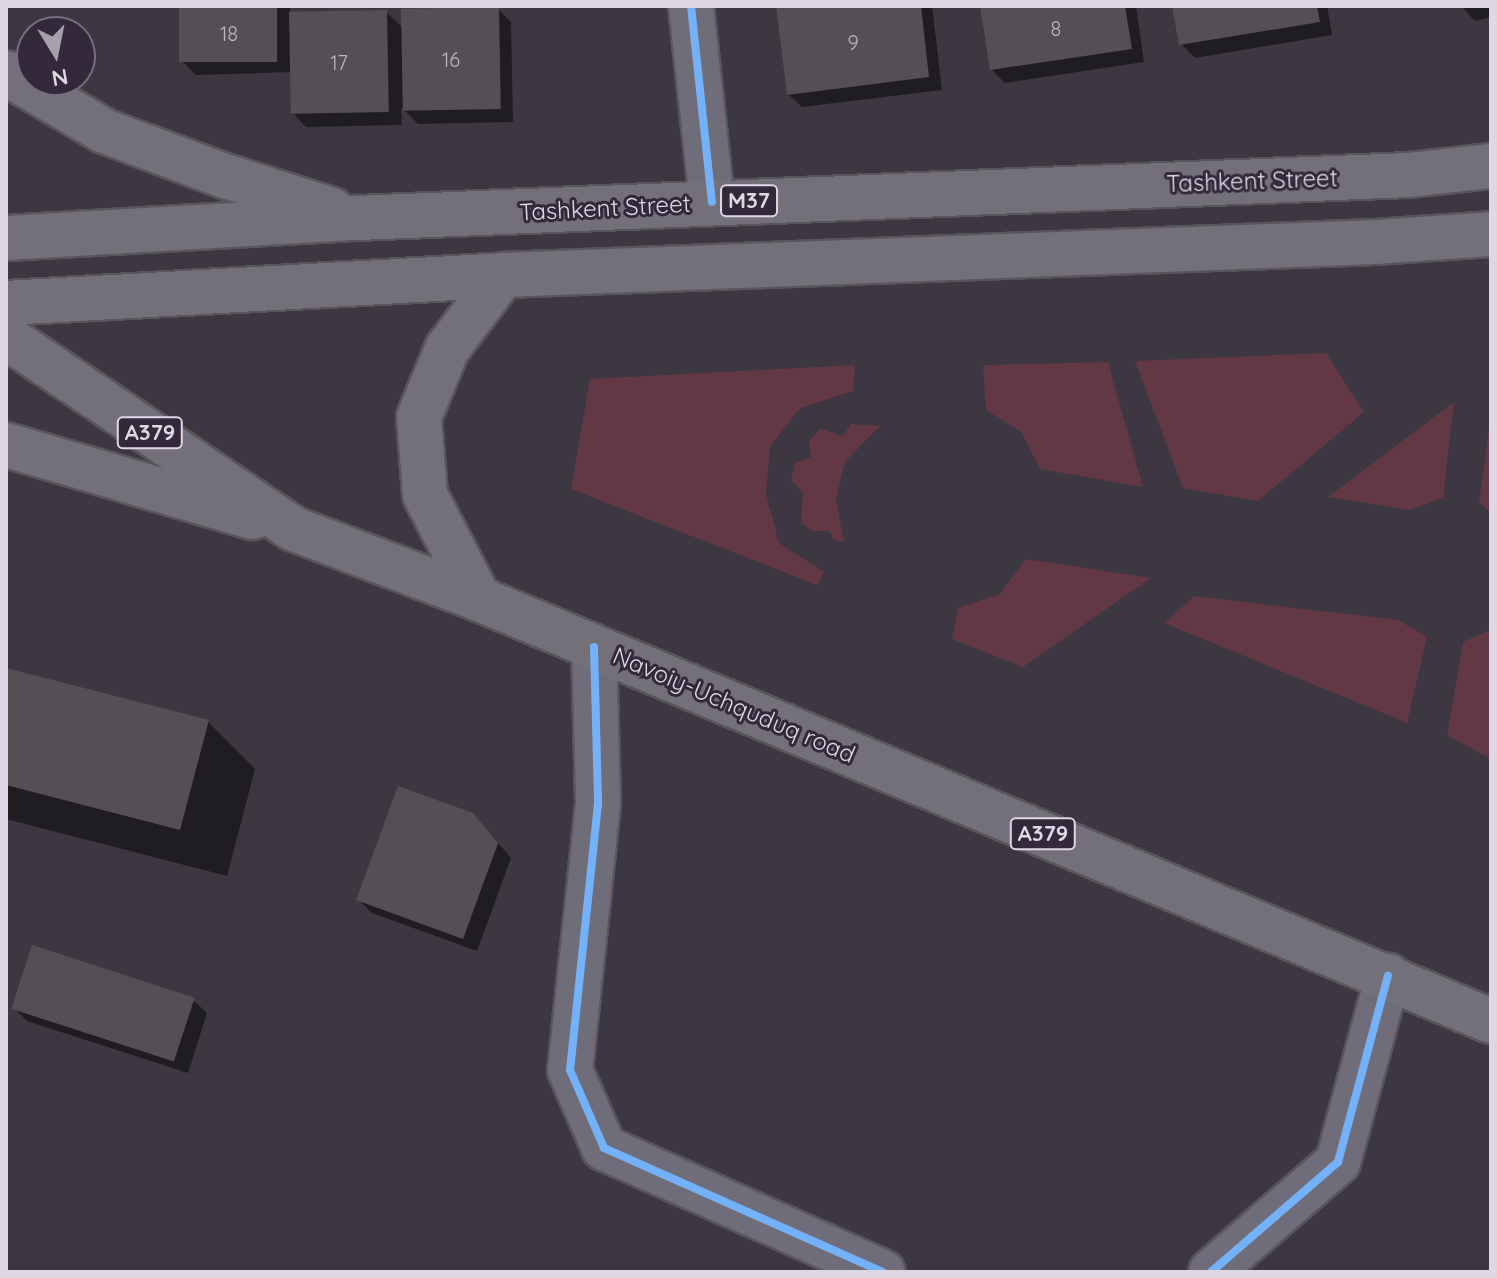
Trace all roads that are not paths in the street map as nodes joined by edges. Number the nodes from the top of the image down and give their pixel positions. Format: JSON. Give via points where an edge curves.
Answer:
{"nodes":[{"id":1,"x":691,"y":6,"type":"edge"},
{"id":2,"x":6,"y":73,"type":"edge"},
{"id":3,"x":1491,"y":166,"type":"edge"},
{"id":4,"x":712,"y":202,"type":"junction"},
{"id":5,"x":357,"y":218,"type":"junction"},
{"id":6,"x":1491,"y":234,"type":"edge"},
{"id":7,"x":6,"y":238,"type":"edge"},
{"id":8,"x":503,"y":275,"type":"junction"},
{"id":9,"x":6,"y":303,"type":"edge"},
{"id":10,"x":6,"y":337,"type":"edge"},
{"id":11,"x":6,"y":445,"type":"edge"},
{"id":12,"x":294,"y":529,"type":"junction"},
{"id":13,"x":479,"y":599,"type":"junction"},
{"id":14,"x":594,"y":647,"type":"junction"},
{"id":15,"x":1388,"y":976,"type":"junction"},
{"id":16,"x":1491,"y":1021,"type":"edge"},
{"id":17,"x":883,"y":1272,"type":"edge"},
{"id":18,"x":1211,"y":1272,"type":"edge"}],
"edges":[{"from":1,"to":4,"type":"street"},
{"from":2,"to":5,"type":"highway","via":[[104,131]]},
{"from":3,"to":4,"type":"highway","name":"Tashkent Street","number":"M37","via":[[1409,175]]},
{"from":4,"to":5,"type":"highway","name":"Tashkent Street","number":"M37"},
{"from":5,"to":7,"type":"highway","name":"Tashkent Street","number":"M37"},
{"from":6,"to":8,"type":"highway"},
{"from":8,"to":9,"type":"highway"},
{"from":8,"to":13,"type":"highway","via":[[447,349],[419,417],[425,495]]},
{"from":10,"to":12,"type":"highway","name":"Navoiy-Uchquduq road","number":"A379"},
{"from":11,"to":12,"type":"highway"},
{"from":12,"to":13,"type":"highway","name":"Navoiy-Uchquduq road","number":"A379"},
{"from":13,"to":14,"type":"highway","name":"Navoiy-Uchquduq road","number":"A379"},
{"from":14,"to":15,"type":"highway","name":"Navoiy-Uchquduq road","number":"A379"},
{"from":14,"to":17,"type":"street","via":[[598,804],[570,1070],[604,1148]]},
{"from":15,"to":16,"type":"highway","name":"Navoiy-Uchquduq road","number":"A379"},
{"from":15,"to":18,"type":"street","via":[[1338,1162]]}]}
